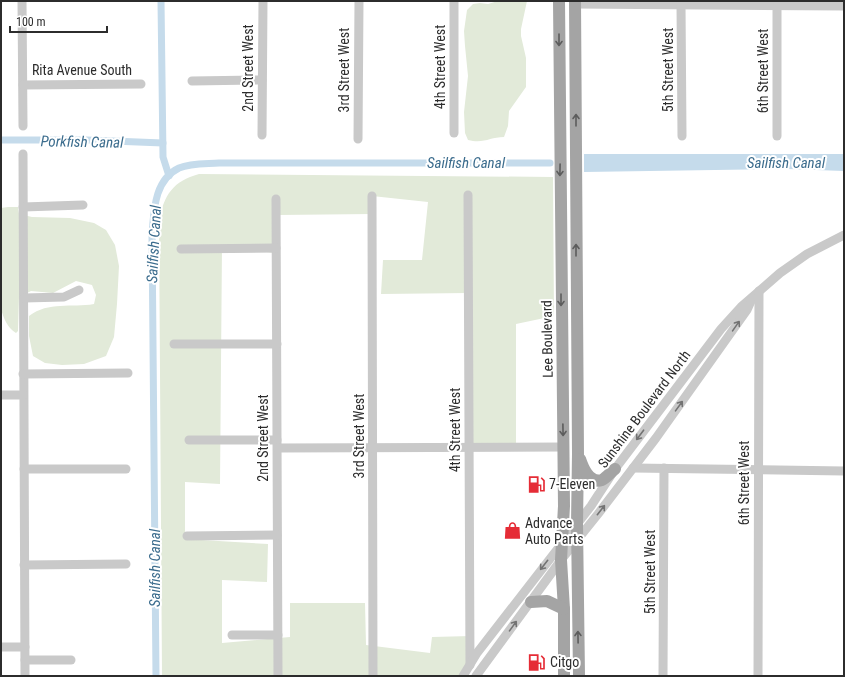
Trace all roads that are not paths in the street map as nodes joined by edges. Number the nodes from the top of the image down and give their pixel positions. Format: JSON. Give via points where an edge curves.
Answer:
{"nodes":[{"id":1,"x":22,"y":1,"type":"edge"},
{"id":2,"x":262,"y":1,"type":"edge"},
{"id":3,"x":359,"y":1,"type":"edge"},
{"id":4,"x":454,"y":1,"type":"edge"},
{"id":5,"x":559,"y":1,"type":"edge"},
{"id":6,"x":574,"y":2,"type":"edge"},
{"id":7,"x":681,"y":4,"type":"junction"},
{"id":8,"x":777,"y":6,"type":"junction"},
{"id":9,"x":844,"y":6,"type":"edge"},
{"id":10,"x":262,"y":80,"type":"junction"},
{"id":11,"x":192,"y":81,"type":"dead end"},
{"id":12,"x":141,"y":84,"type":"dead end"},
{"id":13,"x":23,"y":85,"type":"junction"},
{"id":14,"x":23,"y":126,"type":"dead end"},
{"id":15,"x":454,"y":133,"type":"dead end"},
{"id":16,"x":262,"y":135,"type":"dead end"},
{"id":17,"x":682,"y":136,"type":"dead end"},
{"id":18,"x":777,"y":136,"type":"dead end"},
{"id":19,"x":358,"y":139,"type":"dead end"},
{"id":20,"x":23,"y":154,"type":"dead end"},
{"id":21,"x":468,"y":195,"type":"dead end"},
{"id":22,"x":372,"y":196,"type":"dead end"},
{"id":23,"x":276,"y":199,"type":"dead end"},
{"id":24,"x":83,"y":205,"type":"dead end"},
{"id":25,"x":23,"y":207,"type":"junction"},
{"id":26,"x":844,"y":235,"type":"edge"},
{"id":27,"x":276,"y":248,"type":"junction"},
{"id":28,"x":181,"y":249,"type":"dead end"},
{"id":29,"x":80,"y":290,"type":"dead end"},
{"id":30,"x":759,"y":291,"type":"junction"},
{"id":31,"x":24,"y":298,"type":"junction"},
{"id":32,"x":752,"y":298,"type":"junction"},
{"id":33,"x":721,"y":329,"type":"junction"},
{"id":34,"x":174,"y":344,"type":"dead end"},
{"id":35,"x":277,"y":344,"type":"junction"},
{"id":36,"x":128,"y":373,"type":"dead end"},
{"id":37,"x":24,"y":374,"type":"junction"},
{"id":38,"x":697,"y":380,"type":"junction"},
{"id":39,"x":681,"y":382,"type":"junction"},
{"id":40,"x":1,"y":395,"type":"edge"},
{"id":41,"x":24,"y":395,"type":"junction"},
{"id":42,"x":190,"y":440,"type":"dead end"},
{"id":43,"x":278,"y":444,"type":"junction"},
{"id":44,"x":564,"y":446,"type":"junction"},
{"id":45,"x":373,"y":447,"type":"junction"},
{"id":46,"x":469,"y":447,"type":"junction"},
{"id":47,"x":578,"y":454,"type":"junction"},
{"id":48,"x":126,"y":468,"type":"dead end"},
{"id":49,"x":633,"y":468,"type":"junction"},
{"id":50,"x":664,"y":468,"type":"junction"},
{"id":51,"x":24,"y":469,"type":"junction"},
{"id":52,"x":615,"y":469,"type":"junction"},
{"id":53,"x":758,"y":470,"type":"junction"},
{"id":54,"x":844,"y":471,"type":"edge"},
{"id":55,"x":576,"y":524,"type":"junction"},
{"id":56,"x":277,"y":535,"type":"junction"},
{"id":57,"x":187,"y":536,"type":"dead end"},
{"id":58,"x":577,"y":540,"type":"junction"},
{"id":59,"x":562,"y":542,"type":"junction"},
{"id":60,"x":561,"y":560,"type":"junction"},
{"id":61,"x":126,"y":564,"type":"dead end"},
{"id":62,"x":24,"y":565,"type":"junction"},
{"id":63,"x":531,"y":602,"type":"junction"},
{"id":64,"x":564,"y":610,"type":"junction"},
{"id":65,"x":232,"y":635,"type":"dead end"},
{"id":66,"x":278,"y":635,"type":"junction"},
{"id":67,"x":1,"y":647,"type":"edge"},
{"id":68,"x":25,"y":647,"type":"junction"},
{"id":69,"x":25,"y":660,"type":"junction"},
{"id":70,"x":72,"y":660,"type":"dead end"},
{"id":71,"x":470,"y":665,"type":"junction"},
{"id":72,"x":25,"y":676,"type":"edge"},
{"id":73,"x":278,"y":676,"type":"edge"},
{"id":74,"x":373,"y":676,"type":"edge"},
{"id":75,"x":463,"y":676,"type":"edge"},
{"id":76,"x":476,"y":676,"type":"edge"},
{"id":77,"x":564,"y":676,"type":"edge"},
{"id":78,"x":579,"y":676,"type":"edge"},
{"id":79,"x":663,"y":676,"type":"edge"},
{"id":80,"x":758,"y":676,"type":"edge"}],
"edges":[{"from":1,"to":13,"type":"street"},
{"from":2,"to":10,"type":"street","name":"2nd Street West"},
{"from":3,"to":19,"type":"street","name":"3rd Street West"},
{"from":4,"to":15,"type":"street","name":"4th Street West"},
{"from":5,"to":44,"type":"main road","name":"Lee Boulevard","one_way":true},
{"from":6,"to":7,"type":"street"},
{"from":47,"to":6,"type":"main road","one_way":true},
{"from":7,"to":8,"type":"street"},
{"from":7,"to":17,"type":"street","name":"5th Street West"},
{"from":8,"to":9,"type":"street"},
{"from":8,"to":18,"type":"street","name":"6th Street West"},
{"from":10,"to":11,"type":"street"},
{"from":10,"to":16,"type":"street","name":"2nd Street West"},
{"from":12,"to":13,"type":"street","name":"Rita Avenue South"},
{"from":13,"to":14,"type":"street"},
{"from":20,"to":25,"type":"street"},
{"from":21,"to":46,"type":"street","name":"4th Street West"},
{"from":22,"to":45,"type":"street","name":"3rd Street West"},
{"from":23,"to":27,"type":"street","name":"2nd Street West"},
{"from":24,"to":25,"type":"street"},
{"from":25,"to":31,"type":"street"},
{"from":26,"to":30,"type":"street","name":"Sunshine Boulevard North","via":[[793,262]]},
{"from":27,"to":28,"type":"street"},
{"from":27,"to":35,"type":"street","name":"2nd Street West"},
{"from":29,"to":31,"type":"street","via":[[64,296]]},
{"from":30,"to":32,"type":"street","name":"Sunshine Boulevard North"},
{"from":30,"to":53,"type":"street","name":"6th Street West"},
{"from":31,"to":37,"type":"street"},
{"from":32,"to":33,"type":"street","name":"Sunshine Boulevard North"},
{"from":38,"to":32,"type":"street","name":"Sunshine Boulevard North","one_way":true,"via":[[747,310]]},
{"from":33,"to":38,"type":"street","via":[[718,339],[696,373]]},
{"from":33,"to":39,"type":"street","name":"Sunshine Boulevard North"},
{"from":34,"to":35,"type":"street"},
{"from":35,"to":43,"type":"street","name":"2nd Street West"},
{"from":36,"to":37,"type":"street"},
{"from":37,"to":41,"type":"street"},
{"from":38,"to":39,"type":"street"},
{"from":49,"to":38,"type":"street","name":"Sunshine Boulevard North","one_way":true},
{"from":39,"to":52,"type":"street","name":"Sunshine Boulevard North","one_way":true},
{"from":40,"to":41,"type":"street"},
{"from":41,"to":51,"type":"street"},
{"from":42,"to":43,"type":"street"},
{"from":43,"to":45,"type":"street"},
{"from":43,"to":56,"type":"street","name":"2nd Street West"},
{"from":44,"to":46,"type":"street"},
{"from":44,"to":59,"type":"main road","name":"Lee Boulevard"},
{"from":45,"to":46,"type":"street"},
{"from":45,"to":74,"type":"street","name":"3rd Street West"},
{"from":46,"to":71,"type":"street","name":"4th Street West"},
{"from":47,"to":52,"type":"main road","via":[[583,468],[590,477],[602,480]]},
{"from":47,"to":55,"type":"main road"},
{"from":48,"to":51,"type":"street"},
{"from":49,"to":50,"type":"street"},
{"from":58,"to":49,"type":"street","name":"Sunshine Boulevard North","one_way":true},
{"from":50,"to":53,"type":"street"},
{"from":50,"to":79,"type":"street","name":"5th Street West"},
{"from":51,"to":62,"type":"street"},
{"from":52,"to":55,"type":"street","name":"Sunshine Boulevard North"},
{"from":53,"to":54,"type":"street"},
{"from":53,"to":80,"type":"street","name":"6th Street West"},
{"from":55,"to":58,"type":"main road"},
{"from":55,"to":59,"type":"street","name":"Sunshine Boulevard North"},
{"from":56,"to":57,"type":"street"},
{"from":56,"to":66,"type":"street","name":"2nd Street West"},
{"from":58,"to":60,"type":"street","name":"Sunshine Boulevard North"},
{"from":78,"to":58,"type":"main road","one_way":true},
{"from":59,"to":60,"type":"main road","name":"Lee Boulevard"},
{"from":59,"to":71,"type":"street","name":"Sunshine Boulevard North","one_way":true},
{"from":60,"to":63,"type":"street","name":"Sunshine Boulevard North"},
{"from":60,"to":64,"type":"main road","name":"Lee Boulevard"},
{"from":61,"to":62,"type":"street"},
{"from":62,"to":68,"type":"street"},
{"from":63,"to":64,"type":"main road","via":[[547,601]]},
{"from":76,"to":63,"type":"street","name":"Sunshine Boulevard North","one_way":true},
{"from":64,"to":77,"type":"main road","name":"Lee Boulevard"},
{"from":65,"to":66,"type":"street"},
{"from":66,"to":73,"type":"street","name":"2nd Street West"},
{"from":67,"to":68,"type":"street"},
{"from":68,"to":69,"type":"street"},
{"from":69,"to":70,"type":"street"},
{"from":69,"to":72,"type":"street"},
{"from":71,"to":75,"type":"street","name":"Sunshine Boulevard North"}]}
